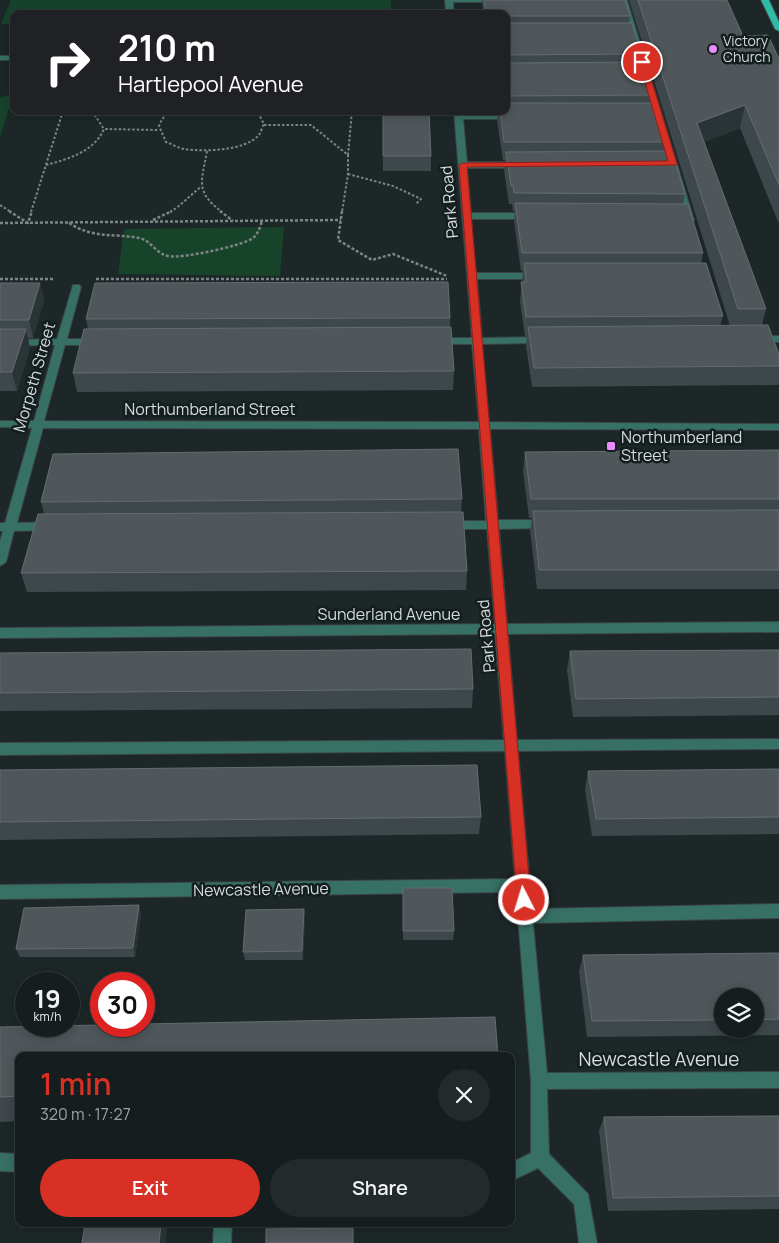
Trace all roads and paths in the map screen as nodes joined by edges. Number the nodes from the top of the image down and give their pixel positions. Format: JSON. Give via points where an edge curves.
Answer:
{"nodes":[{"id":1,"x":449,"y":0,"type":"edge"},
{"id":2,"x":507,"y":0,"type":"edge"},
{"id":3,"x":614,"y":0,"type":"edge"},
{"id":4,"x":623,"y":0,"type":"edge"},
{"id":5,"x":764,"y":0,"type":"edge"},
{"id":6,"x":779,"y":29,"type":"edge"},
{"id":7,"x":624,"y":36,"type":"edge"},
{"id":8,"x":634,"y":36,"type":"junction"},
{"id":9,"x":636,"y":75,"type":"edge"},
{"id":10,"x":646,"y":75,"type":"junction"},
{"id":11,"x":62,"y":115,"type":"edge"},
{"id":12,"x":96,"y":115,"type":"edge"},
{"id":13,"x":166,"y":115,"type":"edge"},
{"id":14,"x":260,"y":115,"type":"edge"},
{"id":15,"x":352,"y":115,"type":"edge"},
{"id":16,"x":458,"y":115,"type":"edge"},
{"id":17,"x":480,"y":115,"type":"edge"},
{"id":18,"x":649,"y":116,"type":"edge"},
{"id":19,"x":659,"y":116,"type":"junction"},
{"id":20,"x":525,"y":117,"type":"edge"},
{"id":21,"x":264,"y":125,"type":"junction"},
{"id":22,"x":104,"y":129,"type":"junction"},
{"id":23,"x":159,"y":130,"type":"junction"},
{"id":24,"x":207,"y":151,"type":"junction"},
{"id":25,"x":348,"y":155,"type":"junction"},
{"id":26,"x":46,"y":165,"type":"junction"},
{"id":27,"x":463,"y":165,"type":"junction"},
{"id":28,"x":530,"y":165,"type":"edge"},
{"id":29,"x":348,"y":174,"type":"junction"},
{"id":30,"x":201,"y":187,"type":"junction"},
{"id":31,"x":416,"y":204,"type":"dead end"},
{"id":32,"x":0,"y":205,"type":"edge"},
{"id":33,"x":467,"y":216,"type":"junction"},
{"id":34,"x":544,"y":216,"type":"edge"},
{"id":35,"x":341,"y":220,"type":"junction"},
{"id":36,"x":687,"y":220,"type":"edge"},
{"id":37,"x":234,"y":221,"type":"junction"},
{"id":38,"x":262,"y":221,"type":"junction"},
{"id":39,"x":69,"y":222,"type":"junction"},
{"id":40,"x":150,"y":222,"type":"junction"},
{"id":41,"x":0,"y":223,"type":"edge"},
{"id":42,"x":28,"y":223,"type":"junction"},
{"id":43,"x":472,"y":276,"type":"junction"},
{"id":44,"x":550,"y":276,"type":"edge"},
{"id":45,"x":0,"y":279,"type":"edge"},
{"id":46,"x":60,"y":279,"type":"dead end"},
{"id":47,"x":89,"y":279,"type":"dead end"},
{"id":48,"x":76,"y":287,"type":"dead end"},
{"id":49,"x":744,"y":339,"type":"edge"},
{"id":50,"x":779,"y":339,"type":"edge"},
{"id":51,"x":477,"y":340,"type":"junction"},
{"id":52,"x":557,"y":340,"type":"edge"},
{"id":53,"x":428,"y":341,"type":"edge"},
{"id":54,"x":110,"y":342,"type":"edge"},
{"id":55,"x":0,"y":343,"type":"edge"},
{"id":56,"x":61,"y":343,"type":"junction"},
{"id":57,"x":0,"y":424,"type":"edge"},
{"id":58,"x":38,"y":424,"type":"junction"},
{"id":59,"x":484,"y":426,"type":"junction"},
{"id":60,"x":779,"y":427,"type":"edge"},
{"id":61,"x":492,"y":524,"type":"junction"},
{"id":62,"x":562,"y":524,"type":"edge"},
{"id":63,"x":433,"y":525,"type":"edge"},
{"id":64,"x":69,"y":526,"type":"edge"},
{"id":65,"x":5,"y":527,"type":"edge"},
{"id":66,"x":0,"y":562,"type":"edge"},
{"id":67,"x":779,"y":627,"type":"edge"},
{"id":68,"x":501,"y":629,"type":"junction"},
{"id":69,"x":0,"y":633,"type":"edge"},
{"id":70,"x":779,"y":744,"type":"edge"},
{"id":71,"x":511,"y":746,"type":"junction"},
{"id":72,"x":0,"y":749,"type":"edge"},
{"id":73,"x":523,"y":886,"type":"junction"},
{"id":74,"x":0,"y":892,"type":"edge"},
{"id":75,"x":779,"y":911,"type":"edge"},
{"id":76,"x":525,"y":916,"type":"junction"},
{"id":77,"x":779,"y":1080,"type":"edge"},
{"id":78,"x":539,"y":1081,"type":"junction"},
{"id":79,"x":540,"y":1158,"type":"junction"},
{"id":80,"x":0,"y":1162,"type":"edge"},
{"id":81,"x":15,"y":1163,"type":"edge"},
{"id":82,"x":515,"y":1170,"type":"edge"},
{"id":83,"x":224,"y":1227,"type":"edge"},
{"id":84,"x":222,"y":1243,"type":"edge"},
{"id":85,"x":588,"y":1243,"type":"edge"}],
"edges":[{"from":1,"to":2,"type":"street"},
{"from":3,"to":4,"type":"street"},
{"from":4,"to":8,"type":"street"},
{"from":5,"to":6,"type":"main road"},
{"from":7,"to":8,"type":"street"},
{"from":8,"to":10,"type":"street"},
{"from":9,"to":10,"type":"street"},
{"from":10,"to":19,"type":"street"},
{"from":11,"to":26,"type":"path"},
{"from":12,"to":22,"type":"path"},
{"from":13,"to":23,"type":"path"},
{"from":14,"to":21,"type":"path"},
{"from":15,"to":25,"type":"path"},
{"from":16,"to":27,"type":"street","name":"Park Road"},
{"from":17,"to":20,"type":"street"},
{"from":18,"to":19,"type":"street"},
{"from":19,"to":36,"type":"street","via":[[668,164]]},
{"from":21,"to":24,"type":"path","via":[[262,131],[247,143],[235,148]]},
{"from":21,"to":25,"type":"path","via":[[311,126]]},
{"from":22,"to":23,"type":"path"},
{"from":22,"to":26,"type":"path","via":[[103,135],[83,151],[70,159]]},
{"from":23,"to":24,"type":"path","via":[[170,144]]},
{"from":24,"to":30,"type":"path"},
{"from":25,"to":29,"type":"path"},
{"from":26,"to":42,"type":"path"},
{"from":27,"to":28,"type":"street"},
{"from":27,"to":33,"type":"street","name":"Park Road"},
{"from":29,"to":31,"type":"path","via":[[393,186],[421,199]]},
{"from":29,"to":35,"type":"path"},
{"from":30,"to":37,"type":"path","via":[[210,203]]},
{"from":30,"to":40,"type":"path","via":[[176,209]]},
{"from":32,"to":42,"type":"path"},
{"from":33,"to":34,"type":"street"},
{"from":33,"to":43,"type":"street","name":"Park Road"},
{"from":35,"to":38,"type":"path"},
{"from":35,"to":47,"type":"path","via":[[338,240],[372,260],[393,254],[455,279]]},
{"from":37,"to":38,"type":"path"},
{"from":37,"to":40,"type":"path"},
{"from":38,"to":39,"type":"path","via":[[260,230],[252,239],[228,247],[169,256],[158,252],[146,240],[101,236],[78,230]]},
{"from":39,"to":40,"type":"path"},
{"from":39,"to":42,"type":"path"},
{"from":41,"to":42,"type":"path"},
{"from":43,"to":44,"type":"street"},
{"from":43,"to":51,"type":"street","name":"Park Road"},
{"from":45,"to":46,"type":"path"},
{"from":48,"to":56,"type":"street","name":"Morpeth Street"},
{"from":49,"to":50,"type":"street"},
{"from":51,"to":52,"type":"street"},
{"from":51,"to":53,"type":"street"},
{"from":51,"to":59,"type":"street","name":"Park Road"},
{"from":54,"to":56,"type":"street"},
{"from":55,"to":56,"type":"street"},
{"from":56,"to":58,"type":"street","name":"Morpeth Street"},
{"from":57,"to":58,"type":"street","name":"Northumberland Street"},
{"from":58,"to":59,"type":"street","name":"Northumberland Street"},
{"from":58,"to":65,"type":"street","name":"Morpeth Street"},
{"from":59,"to":60,"type":"street","name":"Northumberland Street"},
{"from":59,"to":61,"type":"street","name":"Park Road"},
{"from":61,"to":62,"type":"street"},
{"from":61,"to":63,"type":"street"},
{"from":61,"to":68,"type":"street","name":"Park Road"},
{"from":64,"to":65,"type":"street"},
{"from":65,"to":66,"type":"street","name":"Morpeth Street"},
{"from":67,"to":68,"type":"street","name":"Sunderland Avenue"},
{"from":68,"to":69,"type":"street","name":"Sunderland Avenue"},
{"from":68,"to":71,"type":"street","name":"Park Road"},
{"from":70,"to":71,"type":"street"},
{"from":71,"to":72,"type":"street"},
{"from":71,"to":73,"type":"street","name":"Park Road"},
{"from":73,"to":74,"type":"street","name":"Newcastle Avenue"},
{"from":73,"to":76,"type":"street","name":"Park Road"},
{"from":75,"to":76,"type":"street"},
{"from":76,"to":78,"type":"street","name":"Park Road"},
{"from":77,"to":78,"type":"street","name":"Newcastle Avenue"},
{"from":78,"to":79,"type":"street","name":"Park Road"},
{"from":79,"to":82,"type":"street"},
{"from":79,"to":85,"type":"street","via":[[582,1200]]},
{"from":80,"to":81,"type":"street"},
{"from":83,"to":84,"type":"street"}]}
